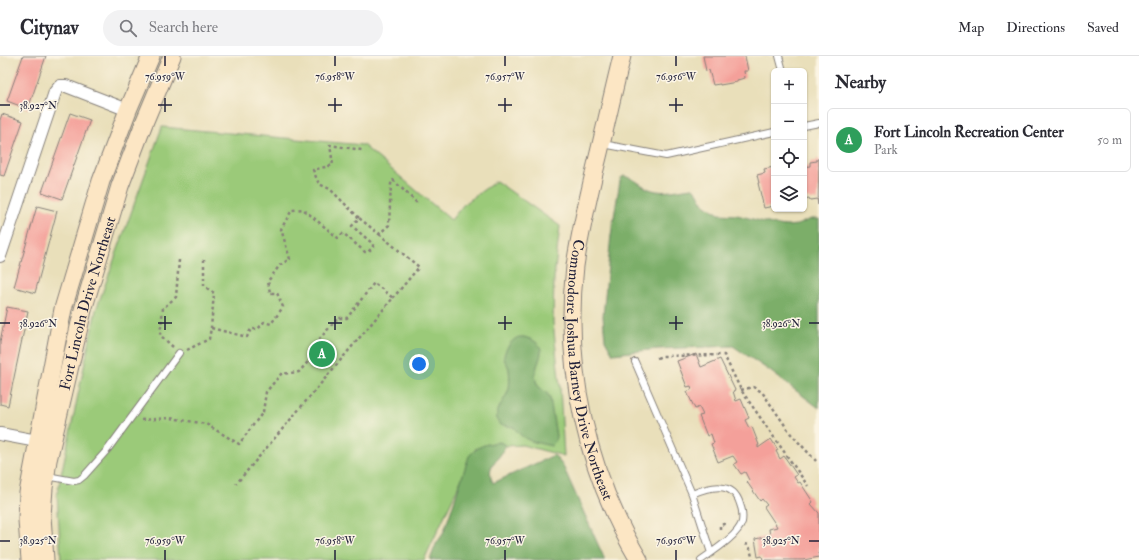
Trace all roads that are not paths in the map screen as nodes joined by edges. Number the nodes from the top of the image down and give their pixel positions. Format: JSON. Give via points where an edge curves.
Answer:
{"nodes":[{"id":1,"x":151,"y":56,"type":"edge"},
{"id":2,"x":172,"y":56,"type":"edge"},
{"id":3,"x":622,"y":56,"type":"edge"},
{"id":4,"x":780,"y":56,"type":"edge"},
{"id":5,"x":782,"y":68,"type":"edge"},
{"id":6,"x":128,"y":110,"type":"junction"},
{"id":7,"x":819,"y":123,"type":"edge"},
{"id":8,"x":807,"y":125,"type":"edge"},
{"id":9,"x":771,"y":133,"type":"edge"},
{"id":10,"x":602,"y":144,"type":"junction"},
{"id":11,"x":0,"y":256,"type":"edge"},
{"id":12,"x":179,"y":353,"type":"road end"},
{"id":13,"x":635,"y":362,"type":"dead end"},
{"id":14,"x":0,"y":434,"type":"edge"},
{"id":15,"x":37,"y":441,"type":"junction"},
{"id":16,"x":46,"y":476,"type":"junction"},
{"id":17,"x":692,"y":494,"type":"junction"},
{"id":18,"x":711,"y":553,"type":"junction"},
{"id":19,"x":30,"y":560,"type":"edge"},
{"id":20,"x":44,"y":560,"type":"edge"},
{"id":21,"x":639,"y":560,"type":"edge"},
{"id":22,"x":701,"y":560,"type":"edge"}],
"edges":[{"from":1,"to":6,"type":"street","name":"Fort Lincoln Drive Northeast"},
{"from":2,"to":16,"type":"street","name":"Fort Lincoln Drive Northeast","via":[[120,186],[89,288]]},
{"from":3,"to":10,"type":"street","name":"Commodore Joshua Barney Drive Northeast"},
{"from":4,"to":5,"type":"lane"},
{"from":6,"to":11,"type":"street","via":[[60,86],[55,92]]},
{"from":6,"to":15,"type":"street","name":"Fort Lincoln Drive Northeast","via":[[101,181],[63,309]]},
{"from":7,"to":8,"type":"lane"},
{"from":9,"to":10,"type":"lane","via":[[666,156]]},
{"from":10,"to":21,"type":"street","name":"Commodore Joshua Barney Drive Northeast","via":[[583,220],[575,266],[574,356],[582,411],[601,482]]},
{"from":12,"to":16,"type":"lane","via":[[91,470],[79,480],[68,481]]},
{"from":13,"to":17,"type":"lane"},
{"from":14,"to":15,"type":"street"},
{"from":15,"to":19,"type":"street","name":"Fort Lincoln Drive Northeast","via":[[27,507]]},
{"from":16,"to":20,"type":"street","name":"Fort Lincoln Drive Northeast","via":[[42,516]]},
{"from":17,"to":18,"type":"lane"},
{"from":17,"to":18,"type":"lane","via":[[718,487],[729,489],[738,498],[742,522],[735,533]]},
{"from":18,"to":22,"type":"lane"}]}
